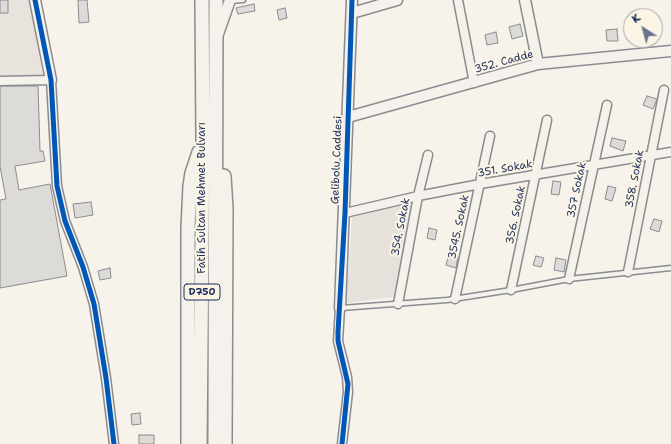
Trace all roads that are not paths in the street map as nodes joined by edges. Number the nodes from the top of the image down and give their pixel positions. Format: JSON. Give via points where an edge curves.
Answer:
{"nodes":[{"id":1,"x":35,"y":0,"type":"edge"},
{"id":2,"x":202,"y":0,"type":"edge"},
{"id":3,"x":216,"y":0,"type":"edge"},
{"id":4,"x":243,"y":0,"type":"edge"},
{"id":5,"x":352,"y":0,"type":"edge"},
{"id":6,"x":397,"y":0,"type":"edge"},
{"id":7,"x":458,"y":0,"type":"edge"},
{"id":8,"x":525,"y":0,"type":"edge"},
{"id":9,"x":230,"y":1,"type":"edge"},
{"id":10,"x":352,"y":13,"type":"junction"},
{"id":11,"x":216,"y":39,"type":"junction"},
{"id":12,"x":671,"y":51,"type":"edge"},
{"id":13,"x":538,"y":64,"type":"junction"},
{"id":14,"x":0,"y":80,"type":"edge"},
{"id":15,"x":51,"y":80,"type":"junction"},
{"id":16,"x":474,"y":83,"type":"junction"},
{"id":17,"x":664,"y":90,"type":"dead end"},
{"id":18,"x":607,"y":105,"type":"dead end"},
{"id":19,"x":348,"y":118,"type":"junction"},
{"id":20,"x":547,"y":120,"type":"dead end"},
{"id":21,"x":490,"y":136,"type":"dead end"},
{"id":22,"x":203,"y":141,"type":"junction"},
{"id":23,"x":217,"y":141,"type":"junction"},
{"id":24,"x":671,"y":152,"type":"edge"},
{"id":25,"x":428,"y":155,"type":"dead end"},
{"id":26,"x":651,"y":155,"type":"junction"},
{"id":27,"x":594,"y":165,"type":"junction"},
{"id":28,"x":536,"y":175,"type":"junction"},
{"id":29,"x":480,"y":184,"type":"junction"},
{"id":30,"x":418,"y":196,"type":"junction"},
{"id":31,"x":345,"y":213,"type":"junction"},
{"id":32,"x":671,"y":268,"type":"edge"},
{"id":33,"x":628,"y":272,"type":"junction"},
{"id":34,"x":569,"y":279,"type":"junction"},
{"id":35,"x":511,"y":290,"type":"junction"},
{"id":36,"x":455,"y":299,"type":"junction"},
{"id":37,"x":398,"y":304,"type":"junction"},
{"id":38,"x":340,"y":308,"type":"junction"},
{"id":39,"x":114,"y":444,"type":"edge"},
{"id":40,"x":188,"y":444,"type":"edge"},
{"id":41,"x":200,"y":444,"type":"edge"},
{"id":42,"x":215,"y":444,"type":"edge"},
{"id":43,"x":225,"y":444,"type":"edge"},
{"id":44,"x":342,"y":444,"type":"edge"}],
"edges":[{"from":1,"to":15,"type":"street"},
{"from":2,"to":22,"type":"highway","name":"Fatih Sultan Mehmet Bulvarı","number":"D750"},
{"from":3,"to":11,"type":"highway","name":"Fatih Sultan Mehmet Bulvarı","number":"D750"},
{"from":4,"to":9,"type":"lane"},
{"from":5,"to":10,"type":"street","name":"Gelibolu Caddesi"},
{"from":6,"to":10,"type":"street"},
{"from":7,"to":16,"type":"street"},
{"from":8,"to":13,"type":"street"},
{"from":9,"to":11,"type":"street"},
{"from":10,"to":19,"type":"street","name":"Gelibolu Caddesi"},
{"from":11,"to":23,"type":"highway","name":"Fatih Sultan Mehmet Bulvarı","number":"D750"},
{"from":12,"to":13,"type":"street","name":"352. Cadde"},
{"from":13,"to":16,"type":"street","name":"352. Cadde"},
{"from":14,"to":15,"type":"street"},
{"from":15,"to":39,"type":"street","via":[[57,186],[65,220],[94,304]]},
{"from":16,"to":19,"type":"street","name":"352. Cadde"},
{"from":17,"to":26,"type":"street","name":"358. Sokak"},
{"from":18,"to":27,"type":"street","name":"357 Sokak"},
{"from":19,"to":31,"type":"street","name":"Gelibolu Caddesi"},
{"from":20,"to":28,"type":"street","name":"356. Sokak"},
{"from":21,"to":29,"type":"street","name":"3545. Sokak"},
{"from":22,"to":40,"type":"highway","via":[[190,186],[187,303]]},
{"from":22,"to":41,"type":"highway","name":"Fatih Sultan Mehmet Bulvarı","number":"D750"},
{"from":23,"to":42,"type":"highway","name":"Fatih Sultan Mehmet Bulvarı","number":"D750"},
{"from":23,"to":43,"type":"highway","via":[[223,168],[226,209]]},
{"from":24,"to":26,"type":"street","name":"351. Sokak"},
{"from":25,"to":30,"type":"street","name":"354. Sokak"},
{"from":26,"to":27,"type":"street","name":"351. Sokak"},
{"from":26,"to":33,"type":"street","name":"358. Sokak"},
{"from":27,"to":28,"type":"street","name":"351. Sokak"},
{"from":27,"to":34,"type":"street","name":"357 Sokak"},
{"from":28,"to":29,"type":"street","name":"351. Sokak"},
{"from":28,"to":35,"type":"street","name":"356. Sokak"},
{"from":29,"to":30,"type":"street","name":"351. Sokak"},
{"from":29,"to":36,"type":"street","name":"3545. Sokak"},
{"from":30,"to":31,"type":"street","name":"351. Sokak"},
{"from":30,"to":37,"type":"street","name":"354. Sokak"},
{"from":31,"to":38,"type":"street","name":"Gelibolu Caddesi"},
{"from":32,"to":33,"type":"lane"},
{"from":33,"to":34,"type":"lane"},
{"from":34,"to":35,"type":"lane"},
{"from":35,"to":36,"type":"lane"},
{"from":36,"to":37,"type":"lane"},
{"from":37,"to":38,"type":"lane"},
{"from":38,"to":44,"type":"street","via":[[338,341],[348,392]]}]}
